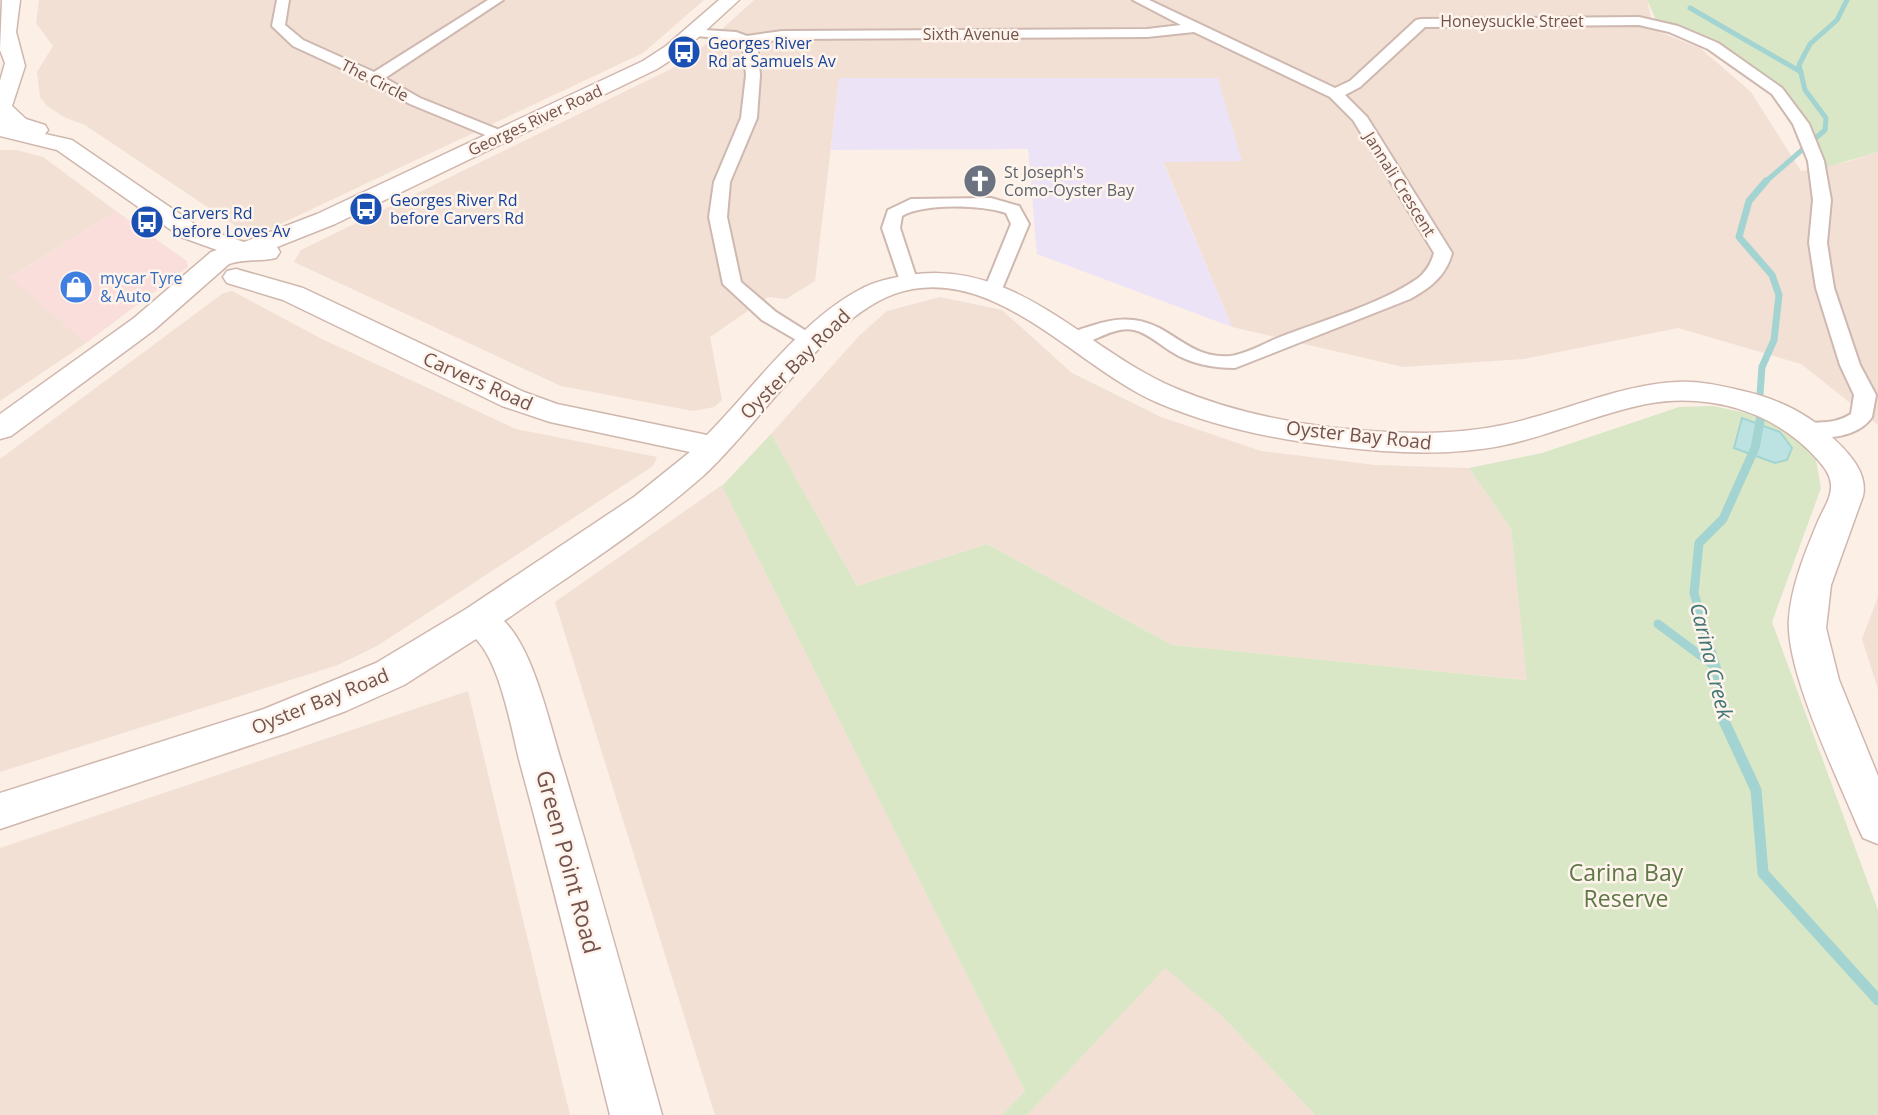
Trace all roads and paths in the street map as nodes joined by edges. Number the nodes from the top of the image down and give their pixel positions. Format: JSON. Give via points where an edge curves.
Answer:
{"nodes":[{"id":1,"x":11,"y":0,"type":"edge"},
{"id":2,"x":283,"y":0,"type":"edge"},
{"id":3,"x":498,"y":0,"type":"edge"},
{"id":4,"x":730,"y":0,"type":"edge"},
{"id":5,"x":1139,"y":0,"type":"edge"},
{"id":6,"x":1193,"y":28,"type":"junction"},
{"id":7,"x":694,"y":32,"type":"junction"},
{"id":8,"x":748,"y":40,"type":"junction"},
{"id":9,"x":4,"y":58,"type":"edge"},
{"id":10,"x":374,"y":78,"type":"junction"},
{"id":11,"x":1335,"y":94,"type":"junction"},
{"id":12,"x":5,"y":132,"type":"edge"},
{"id":13,"x":501,"y":136,"type":"junction"},
{"id":14,"x":55,"y":142,"type":"junction"},
{"id":15,"x":190,"y":232,"type":"junction"},
{"id":16,"x":257,"y":256,"type":"junction"},
{"id":17,"x":223,"y":271,"type":"junction"},
{"id":18,"x":909,"y":283,"type":"junction"},
{"id":19,"x":993,"y":290,"type":"junction"},
{"id":20,"x":292,"y":294,"type":"junction"},
{"id":21,"x":1073,"y":340,"type":"junction"},
{"id":22,"x":812,"y":341,"type":"junction"},
{"id":23,"x":0,"y":429,"type":"edge"},
{"id":24,"x":1807,"y":430,"type":"junction"},
{"id":25,"x":715,"y":447,"type":"junction"},
{"id":26,"x":479,"y":619,"type":"junction"},
{"id":27,"x":0,"y":811,"type":"edge"},
{"id":28,"x":1878,"y":825,"type":"edge"},
{"id":29,"x":636,"y":1115,"type":"edge"}],
"edges":[{"from":1,"to":9,"type":"street","name":"Carvers Road"},
{"from":2,"to":10,"type":"street","name":"The Circle","via":[[278,21],[289,37]]},
{"from":3,"to":10,"type":"street"},
{"from":4,"to":7,"type":"street","name":"Georges River Road"},
{"from":5,"to":6,"type":"street","name":"Jannali Crescent"},
{"from":6,"to":8,"type":"street","name":"Sixth Avenue","via":[[1147,33],[782,34]]},
{"from":6,"to":11,"type":"street","name":"Jannali Crescent"},
{"from":7,"to":8,"type":"street"},
{"from":7,"to":13,"type":"street","name":"Georges River Road","via":[[650,65]]},
{"from":8,"to":22,"type":"street","via":[[753,75],[749,118],[722,182],[718,217],[732,285],[769,316]]},
{"from":9,"to":14,"type":"street","name":"Carvers Road","via":[[15,58],[1,102],[4,113]]},
{"from":10,"to":13,"type":"street","name":"The Circle","via":[[415,101]]},
{"from":11,"to":21,"type":"street","name":"Jannali Crescent","via":[[1359,117],[1443,253],[1441,267],[1427,281],[1403,295],[1235,362],[1205,359],[1146,327],[1130,324]]},
{"from":11,"to":24,"type":"street","name":"Honeysuckle Street","via":[[1355,84],[1421,23],[1461,21],[1639,21],[1713,46],[1777,91],[1801,124],[1816,161],[1822,200],[1818,243],[1825,288],[1850,365],[1865,395],[1861,417],[1842,429]]},
{"from":12,"to":14,"type":"street","name":"Carvers Road"},
{"from":13,"to":16,"type":"street","name":"Georges River Road"},
{"from":14,"to":15,"type":"street","name":"Carvers Road"},
{"from":15,"to":16,"type":"street","name":"Carvers Road"},
{"from":15,"to":17,"type":"street","name":"Carvers Road","via":[[190,242]]},
{"from":16,"to":17,"type":"street","name":"Georges River Road","via":[[253,273]]},
{"from":16,"to":20,"type":"street","name":"Carvers Road"},
{"from":17,"to":20,"type":"street","name":"Carvers Road"},
{"from":17,"to":23,"type":"street"},
{"from":18,"to":19,"type":"street","name":"Oyster Bay Road","via":[[961,282]]},
{"from":18,"to":19,"type":"street","via":[[891,228],[894,214],[911,204],[991,203],[1013,210],[1020,224]]},
{"from":18,"to":22,"type":"street","name":"Oyster Bay Road","via":[[865,296]]},
{"from":19,"to":21,"type":"street","name":"Oyster Bay Road","via":[[1021,303]]},
{"from":20,"to":25,"type":"street","name":"Carvers Road","via":[[513,399]]},
{"from":21,"to":24,"type":"street","name":"Oyster Bay Road","via":[[1129,377],[1207,411],[1358,439],[1465,441],[1531,429],[1646,393],[1679,389],[1759,404]]},
{"from":22,"to":25,"type":"street","name":"Oyster Bay Road"},
{"from":24,"to":28,"type":"street","name":"Oyster Bay Road","via":[[1844,472],[1848,490],[1810,602],[1806,618],[1809,646]]},
{"from":25,"to":26,"type":"street","name":"Oyster Bay Road","via":[[646,505]]},
{"from":26,"to":27,"type":"street","name":"Oyster Bay Road","via":[[390,674],[332,700]]},
{"from":26,"to":29,"type":"street","name":"Green Point Road","via":[[499,639],[517,681]]}]}
